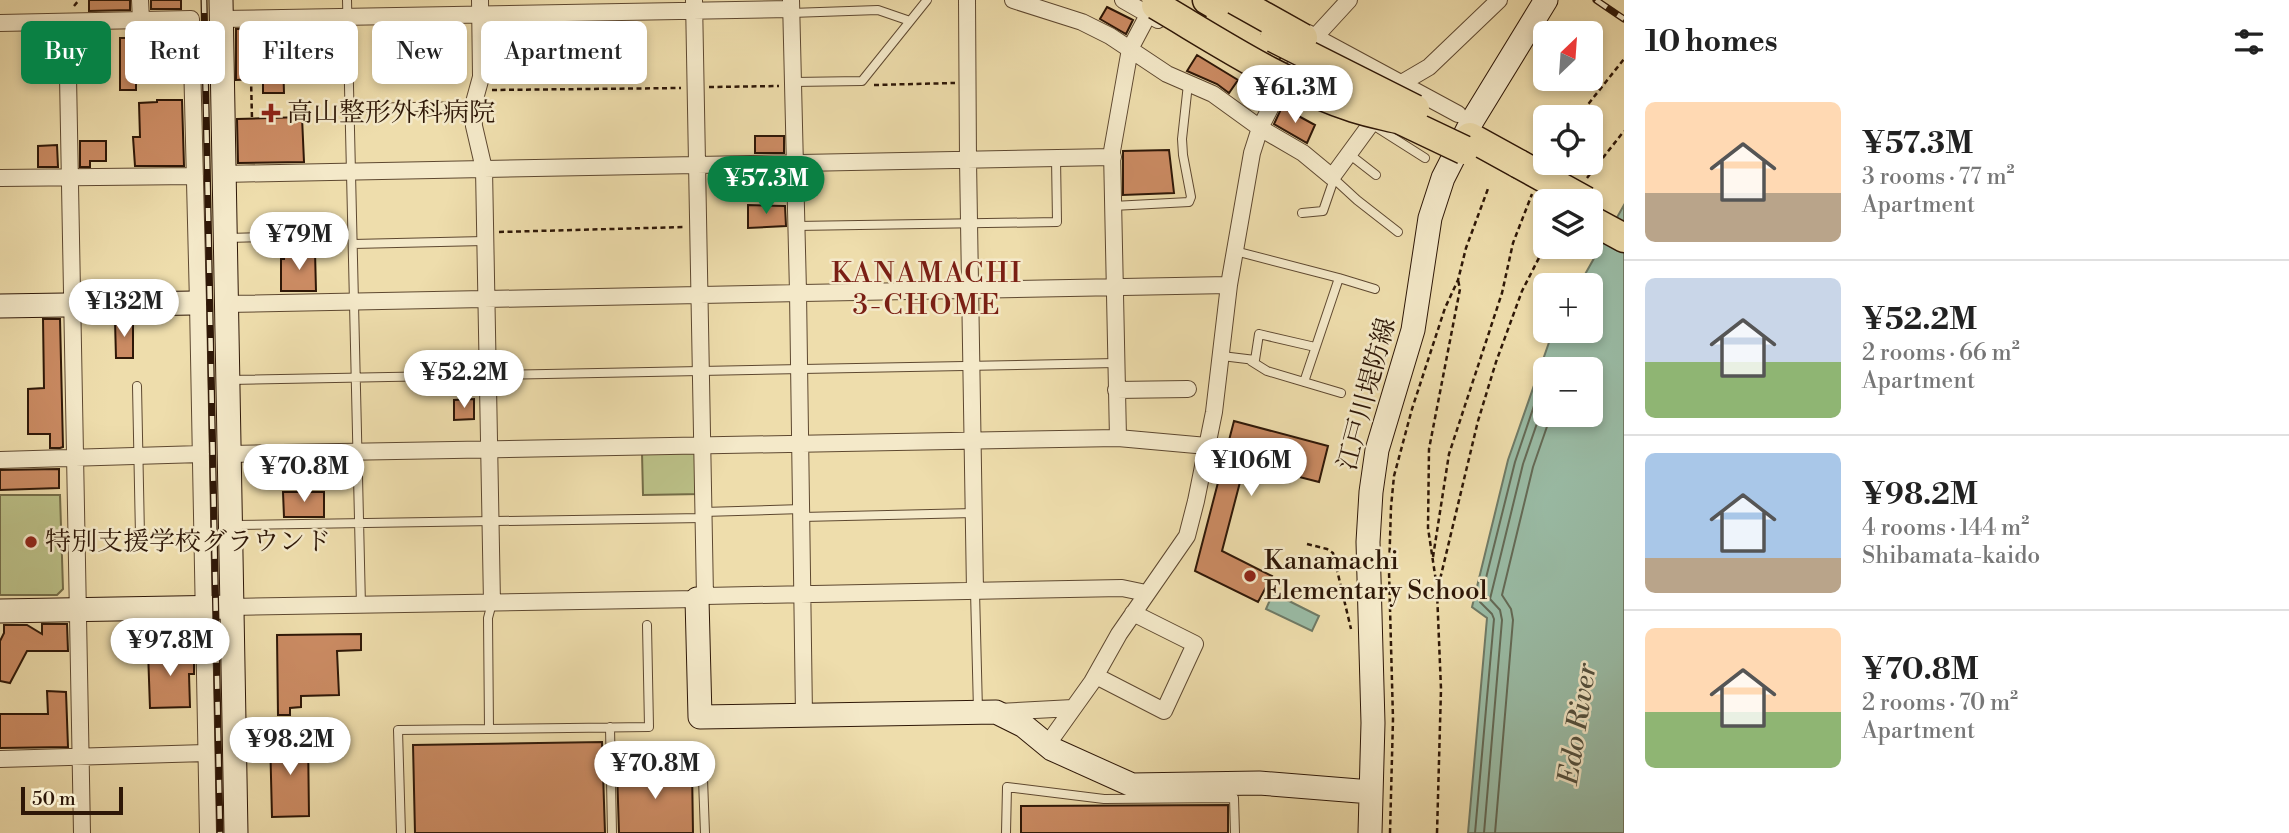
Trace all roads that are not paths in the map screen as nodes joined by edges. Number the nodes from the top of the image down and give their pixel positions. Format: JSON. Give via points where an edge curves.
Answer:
{"nodes":[{"id":1,"x":140,"y":0,"type":"edge"},
{"id":2,"x":927,"y":0,"type":"edge"},
{"id":3,"x":1013,"y":0,"type":"edge"},
{"id":4,"x":1123,"y":0,"type":"edge"},
{"id":5,"x":1207,"y":0,"type":"edge"},
{"id":6,"x":1235,"y":0,"type":"edge"},
{"id":7,"x":1252,"y":0,"type":"edge"},
{"id":8,"x":1349,"y":0,"type":"edge"},
{"id":9,"x":1499,"y":0,"type":"edge"},
{"id":10,"x":1546,"y":0,"type":"edge"},
{"id":11,"x":967,"y":2,"type":"edge"},
{"id":12,"x":694,"y":5,"type":"edge"},
{"id":13,"x":1156,"y":5,"type":"edge"},
{"id":14,"x":480,"y":7,"type":"edge"},
{"id":15,"x":791,"y":7,"type":"edge"},
{"id":16,"x":347,"y":8,"type":"edge"},
{"id":17,"x":221,"y":9,"type":"edge"},
{"id":18,"x":141,"y":20,"type":"junction"},
{"id":19,"x":104,"y":21,"type":"edge"},
{"id":20,"x":910,"y":21,"type":"junction"},
{"id":21,"x":0,"y":23,"type":"edge"},
{"id":22,"x":21,"y":23,"type":"edge"},
{"id":23,"x":1315,"y":37,"type":"junction"},
{"id":24,"x":1130,"y":49,"type":"junction"},
{"id":25,"x":67,"y":84,"type":"edge"},
{"id":26,"x":1188,"y":84,"type":"junction"},
{"id":27,"x":794,"y":85,"type":"junction"},
{"id":28,"x":1282,"y":85,"type":"junction"},
{"id":29,"x":1387,"y":87,"type":"junction"},
{"id":30,"x":475,"y":98,"type":"junction"},
{"id":31,"x":349,"y":108,"type":"junction"},
{"id":32,"x":1371,"y":124,"type":"junction"},
{"id":33,"x":1260,"y":128,"type":"junction"},
{"id":34,"x":1464,"y":134,"type":"junction"},
{"id":35,"x":1349,"y":154,"type":"junction"},
{"id":36,"x":1113,"y":157,"type":"junction"},
{"id":37,"x":1056,"y":158,"type":"junction"},
{"id":38,"x":1425,"y":158,"type":"dead end"},
{"id":39,"x":968,"y":160,"type":"junction"},
{"id":40,"x":795,"y":163,"type":"junction"},
{"id":41,"x":698,"y":164,"type":"junction"},
{"id":42,"x":484,"y":169,"type":"junction"},
{"id":43,"x":350,"y":170,"type":"junction"},
{"id":44,"x":223,"y":174,"type":"junction"},
{"id":45,"x":195,"y":176,"type":"junction"},
{"id":46,"x":1376,"y":176,"type":"dead end"},
{"id":47,"x":68,"y":177,"type":"junction"},
{"id":48,"x":0,"y":178,"type":"edge"},
{"id":49,"x":1333,"y":178,"type":"junction"},
{"id":50,"x":1522,"y":184,"type":"edge"},
{"id":51,"x":1549,"y":189,"type":"edge"},
{"id":52,"x":1113,"y":206,"type":"junction"},
{"id":53,"x":1603,"y":208,"type":"edge"},
{"id":54,"x":1302,"y":213,"type":"dead end"},
{"id":55,"x":1624,"y":223,"type":"edge"},
{"id":56,"x":968,"y":224,"type":"junction"},
{"id":57,"x":796,"y":226,"type":"junction"},
{"id":58,"x":1603,"y":227,"type":"edge"},
{"id":59,"x":1398,"y":232,"type":"dead end"},
{"id":60,"x":485,"y":236,"type":"junction"},
{"id":61,"x":224,"y":238,"type":"junction"},
{"id":62,"x":353,"y":239,"type":"junction"},
{"id":63,"x":1624,"y":239,"type":"edge"},
{"id":64,"x":1235,"y":251,"type":"junction"},
{"id":65,"x":1339,"y":278,"type":"junction"},
{"id":66,"x":1229,"y":285,"type":"junction"},
{"id":67,"x":1114,"y":286,"type":"junction"},
{"id":68,"x":1375,"y":289,"type":"dead end"},
{"id":69,"x":970,"y":290,"type":"junction"},
{"id":70,"x":798,"y":292,"type":"junction"},
{"id":71,"x":700,"y":295,"type":"junction"},
{"id":72,"x":487,"y":298,"type":"junction"},
{"id":73,"x":354,"y":300,"type":"junction"},
{"id":74,"x":196,"y":303,"type":"junction"},
{"id":75,"x":72,"y":304,"type":"junction"},
{"id":76,"x":225,"y":304,"type":"junction"},
{"id":77,"x":0,"y":306,"type":"edge"},
{"id":78,"x":1315,"y":347,"type":"junction"},
{"id":79,"x":1222,"y":356,"type":"junction"},
{"id":80,"x":1248,"y":359,"type":"junction"},
{"id":81,"x":1116,"y":363,"type":"junction"},
{"id":82,"x":972,"y":367,"type":"junction"},
{"id":83,"x":799,"y":369,"type":"junction"},
{"id":84,"x":701,"y":372,"type":"junction"},
{"id":85,"x":488,"y":375,"type":"junction"},
{"id":86,"x":354,"y":377,"type":"junction"},
{"id":87,"x":227,"y":380,"type":"junction"},
{"id":88,"x":1304,"y":382,"type":"junction"},
{"id":89,"x":137,"y":386,"type":"dead end"},
{"id":90,"x":1188,"y":389,"type":"dead end"},
{"id":91,"x":1116,"y":390,"type":"junction"},
{"id":92,"x":1341,"y":393,"type":"dead end"},
{"id":93,"x":1118,"y":438,"type":"junction"},
{"id":94,"x":972,"y":440,"type":"junction"},
{"id":95,"x":799,"y":444,"type":"junction"},
{"id":96,"x":703,"y":445,"type":"junction"},
{"id":97,"x":1207,"y":446,"type":"junction"},
{"id":98,"x":489,"y":448,"type":"junction"},
{"id":99,"x":358,"y":451,"type":"junction"},
{"id":100,"x":201,"y":454,"type":"junction"},
{"id":101,"x":228,"y":454,"type":"junction"},
{"id":102,"x":138,"y":456,"type":"junction"},
{"id":103,"x":75,"y":458,"type":"junction"},
{"id":104,"x":0,"y":460,"type":"edge"},
{"id":105,"x":802,"y":513,"type":"junction"},
{"id":106,"x":974,"y":513,"type":"junction"},
{"id":107,"x":703,"y":515,"type":"junction"},
{"id":108,"x":491,"y":522,"type":"junction"},
{"id":109,"x":359,"y":524,"type":"junction"},
{"id":110,"x":229,"y":525,"type":"junction"},
{"id":111,"x":140,"y":536,"type":"dead end"},
{"id":112,"x":975,"y":591,"type":"junction"},
{"id":113,"x":1146,"y":593,"type":"junction"},
{"id":114,"x":803,"y":595,"type":"junction"},
{"id":115,"x":701,"y":598,"type":"junction"},
{"id":116,"x":492,"y":603,"type":"junction"},
{"id":117,"x":361,"y":606,"type":"junction"},
{"id":118,"x":231,"y":607,"type":"junction"},
{"id":119,"x":203,"y":608,"type":"junction"},
{"id":120,"x":78,"y":609,"type":"junction"},
{"id":121,"x":0,"y":611,"type":"edge"},
{"id":122,"x":1133,"y":613,"type":"junction"},
{"id":123,"x":647,"y":625,"type":"dead end"},
{"id":124,"x":1096,"y":676,"type":"junction"},
{"id":125,"x":1073,"y":708,"type":"junction"},
{"id":126,"x":987,"y":712,"type":"junction"},
{"id":127,"x":804,"y":715,"type":"junction"},
{"id":128,"x":610,"y":727,"type":"junction"},
{"id":129,"x":489,"y":729,"type":"junction"},
{"id":130,"x":1047,"y":745,"type":"junction"},
{"id":131,"x":206,"y":753,"type":"junction"},
{"id":132,"x":80,"y":755,"type":"junction"},
{"id":133,"x":0,"y":759,"type":"edge"},
{"id":134,"x":703,"y":779,"type":"dead end"},
{"id":135,"x":1385,"y":785,"type":"junction"},
{"id":136,"x":82,"y":833,"type":"edge"},
{"id":137,"x":208,"y":833,"type":"edge"},
{"id":138,"x":236,"y":833,"type":"edge"},
{"id":139,"x":401,"y":833,"type":"edge"},
{"id":140,"x":612,"y":833,"type":"edge"},
{"id":141,"x":705,"y":833,"type":"edge"},
{"id":142,"x":1006,"y":833,"type":"edge"},
{"id":143,"x":1235,"y":833,"type":"edge"},
{"id":144,"x":1370,"y":833,"type":"edge"}],
"edges":[{"from":1,"to":18,"type":"street"},
{"from":2,"to":20,"type":"lane"},
{"from":3,"to":24,"type":"street","via":[[1082,22]]},
{"from":4,"to":13,"type":"street"},
{"from":5,"to":29,"type":"highway","bridge":true,"via":[[1274,38]]},
{"from":6,"to":29,"type":"highway","bridge":true},
{"from":7,"to":23,"type":"street"},
{"from":8,"to":23,"type":"street"},
{"from":9,"to":29,"type":"street","via":[[1429,67]]},
{"from":10,"to":135,"type":"main road","name":"江戸川堤防線","via":[[1443,178],[1430,218],[1413,330],[1377,450],[1368,542],[1373,723]]},
{"from":11,"to":39,"type":"street"},
{"from":12,"to":14,"type":"street"},
{"from":12,"to":15,"type":"street"},
{"from":12,"to":41,"type":"street"},
{"from":13,"to":24,"type":"street"},
{"from":13,"to":28,"type":"street","via":[[1215,52]]},
{"from":13,"to":34,"type":"highway","bridge":true,"via":[[1402,120]]},
{"from":14,"to":16,"type":"street"},
{"from":14,"to":30,"type":"street","via":[[481,78]]},
{"from":15,"to":20,"type":"lane","via":[[878,10]]},
{"from":15,"to":27,"type":"street"},
{"from":16,"to":17,"type":"street"},
{"from":16,"to":31,"type":"lane"},
{"from":17,"to":44,"type":"main road"},
{"from":18,"to":19,"type":"street"},
{"from":18,"to":45,"type":"street","via":[[191,19]]},
{"from":20,"to":27,"type":"lane","via":[[862,80]]},
{"from":21,"to":22,"type":"street"},
{"from":23,"to":28,"type":"street"},
{"from":23,"to":29,"type":"street"},
{"from":24,"to":26,"type":"street"},
{"from":24,"to":36,"type":"street"},
{"from":25,"to":47,"type":"street"},
{"from":26,"to":33,"type":"street","via":[[1213,94]]},
{"from":26,"to":52,"type":"lane","via":[[1182,139],[1192,197],[1189,202]]},
{"from":27,"to":40,"type":"street"},
{"from":28,"to":32,"type":"street"},
{"from":28,"to":33,"type":"street"},
{"from":29,"to":32,"type":"street"},
{"from":29,"to":34,"type":"highway","bridge":true},
{"from":30,"to":31,"type":"lane"},
{"from":30,"to":42,"type":"street","via":[[474,126]]},
{"from":31,"to":43,"type":"lane"},
{"from":32,"to":35,"type":"street"},
{"from":32,"to":38,"type":"lane"},
{"from":33,"to":49,"type":"street","via":[[1303,153]]},
{"from":33,"to":64,"type":"street"},
{"from":34,"to":50,"type":"highway"},
{"from":35,"to":46,"type":"lane"},
{"from":35,"to":49,"type":"street"},
{"from":36,"to":37,"type":"street"},
{"from":36,"to":52,"type":"street"},
{"from":37,"to":39,"type":"street"},
{"from":37,"to":56,"type":"lane","via":[[1057,222]]},
{"from":39,"to":40,"type":"street"},
{"from":39,"to":56,"type":"street"},
{"from":40,"to":41,"type":"street"},
{"from":40,"to":57,"type":"street"},
{"from":41,"to":42,"type":"street"},
{"from":41,"to":71,"type":"street"},
{"from":42,"to":43,"type":"street"},
{"from":42,"to":60,"type":"street"},
{"from":43,"to":44,"type":"street"},
{"from":43,"to":62,"type":"lane"},
{"from":44,"to":61,"type":"main road"},
{"from":45,"to":47,"type":"street"},
{"from":45,"to":74,"type":"street"},
{"from":47,"to":48,"type":"street"},
{"from":47,"to":75,"type":"street"},
{"from":49,"to":54,"type":"lane","via":[[1322,211]]},
{"from":49,"to":59,"type":"lane"},
{"from":50,"to":51,"type":"highway","bridge":true},
{"from":52,"to":67,"type":"street"},
{"from":53,"to":55,"type":"highway"},
{"from":56,"to":57,"type":"lane"},
{"from":56,"to":69,"type":"street"},
{"from":57,"to":70,"type":"street"},
{"from":58,"to":63,"type":"highway"},
{"from":60,"to":62,"type":"lane"},
{"from":60,"to":72,"type":"street"},
{"from":61,"to":62,"type":"lane"},
{"from":61,"to":76,"type":"main road"},
{"from":62,"to":73,"type":"lane"},
{"from":64,"to":65,"type":"lane"},
{"from":64,"to":66,"type":"street"},
{"from":65,"to":68,"type":"lane"},
{"from":65,"to":78,"type":"lane"},
{"from":66,"to":67,"type":"street"},
{"from":66,"to":79,"type":"street"},
{"from":67,"to":69,"type":"street"},
{"from":67,"to":81,"type":"street"},
{"from":69,"to":70,"type":"street"},
{"from":69,"to":82,"type":"street"},
{"from":70,"to":71,"type":"street"},
{"from":70,"to":83,"type":"street"},
{"from":71,"to":72,"type":"street"},
{"from":71,"to":84,"type":"street"},
{"from":72,"to":73,"type":"street"},
{"from":72,"to":85,"type":"street"},
{"from":73,"to":76,"type":"street"},
{"from":73,"to":86,"type":"lane"},
{"from":74,"to":75,"type":"main road"},
{"from":74,"to":100,"type":"street"},
{"from":75,"to":77,"type":"main road"},
{"from":75,"to":103,"type":"street"},
{"from":76,"to":87,"type":"main road"},
{"from":78,"to":80,"type":"lane","via":[[1259,334],[1255,360]]},
{"from":78,"to":88,"type":"lane"},
{"from":79,"to":80,"type":"lane"},
{"from":79,"to":97,"type":"street"},
{"from":80,"to":88,"type":"lane","via":[[1267,371]]},
{"from":81,"to":82,"type":"lane"},
{"from":81,"to":91,"type":"street"},
{"from":82,"to":83,"type":"lane"},
{"from":82,"to":94,"type":"street"},
{"from":83,"to":84,"type":"lane"},
{"from":83,"to":95,"type":"street"},
{"from":84,"to":85,"type":"lane"},
{"from":84,"to":96,"type":"street"},
{"from":85,"to":86,"type":"lane"},
{"from":85,"to":98,"type":"street"},
{"from":86,"to":87,"type":"lane"},
{"from":86,"to":99,"type":"lane"},
{"from":87,"to":101,"type":"main road"},
{"from":88,"to":92,"type":"lane"},
{"from":89,"to":102,"type":"lane"},
{"from":90,"to":91,"type":"street"},
{"from":91,"to":93,"type":"street"},
{"from":93,"to":94,"type":"street"},
{"from":93,"to":97,"type":"street"},
{"from":94,"to":95,"type":"street"},
{"from":94,"to":106,"type":"street"},
{"from":95,"to":96,"type":"street"},
{"from":95,"to":105,"type":"street"},
{"from":96,"to":98,"type":"street"},
{"from":96,"to":107,"type":"street"},
{"from":97,"to":113,"type":"street","via":[[1187,536]]},
{"from":98,"to":99,"type":"street"},
{"from":98,"to":108,"type":"street"},
{"from":99,"to":101,"type":"street"},
{"from":99,"to":109,"type":"lane"},
{"from":100,"to":102,"type":"street"},
{"from":100,"to":119,"type":"street"},
{"from":101,"to":110,"type":"main road"},
{"from":102,"to":103,"type":"street"},
{"from":102,"to":111,"type":"lane"},
{"from":103,"to":104,"type":"street"},
{"from":103,"to":120,"type":"street"},
{"from":105,"to":106,"type":"lane"},
{"from":105,"to":107,"type":"lane"},
{"from":105,"to":114,"type":"street"},
{"from":106,"to":112,"type":"street"},
{"from":107,"to":108,"type":"lane"},
{"from":107,"to":115,"type":"street"},
{"from":108,"to":109,"type":"lane"},
{"from":108,"to":116,"type":"street"},
{"from":109,"to":110,"type":"lane"},
{"from":109,"to":117,"type":"lane"},
{"from":110,"to":118,"type":"main road"},
{"from":112,"to":113,"type":"street","via":[[1122,588]]},
{"from":112,"to":114,"type":"street"},
{"from":112,"to":126,"type":"lane"},
{"from":113,"to":122,"type":"street"},
{"from":114,"to":115,"type":"street"},
{"from":114,"to":127,"type":"street"},
{"from":115,"to":116,"type":"street"},
{"from":115,"to":127,"type":"main road","via":[[700,717]]},
{"from":116,"to":117,"type":"street"},
{"from":116,"to":129,"type":"lane","via":[[488,618]]},
{"from":117,"to":118,"type":"street"},
{"from":118,"to":119,"type":"main road"},
{"from":118,"to":138,"type":"main road"},
{"from":119,"to":120,"type":"main road"},
{"from":119,"to":131,"type":"street"},
{"from":120,"to":121,"type":"main road"},
{"from":120,"to":132,"type":"street"},
{"from":122,"to":124,"type":"street"},
{"from":122,"to":124,"type":"street","via":[[1195,644],[1164,711]]},
{"from":123,"to":128,"type":"lane","via":[[649,727]]},
{"from":124,"to":125,"type":"street"},
{"from":125,"to":126,"type":"street"},
{"from":125,"to":130,"type":"street"},
{"from":126,"to":127,"type":"main road"},
{"from":126,"to":130,"type":"main road","via":[[1024,726]]},
{"from":128,"to":129,"type":"lane"},
{"from":128,"to":140,"type":"lane"},
{"from":129,"to":139,"type":"lane","via":[[398,730]]},
{"from":130,"to":135,"type":"main road","via":[[1132,785]]},
{"from":131,"to":132,"type":"street"},
{"from":131,"to":137,"type":"street"},
{"from":132,"to":133,"type":"street"},
{"from":132,"to":136,"type":"street"},
{"from":134,"to":141,"type":"lane"},
{"from":135,"to":144,"type":"main road","name":"江戸川堤防線"},
{"from":142,"to":143,"type":"lane","via":[[1007,787],[1104,799],[1234,798]]}]}
